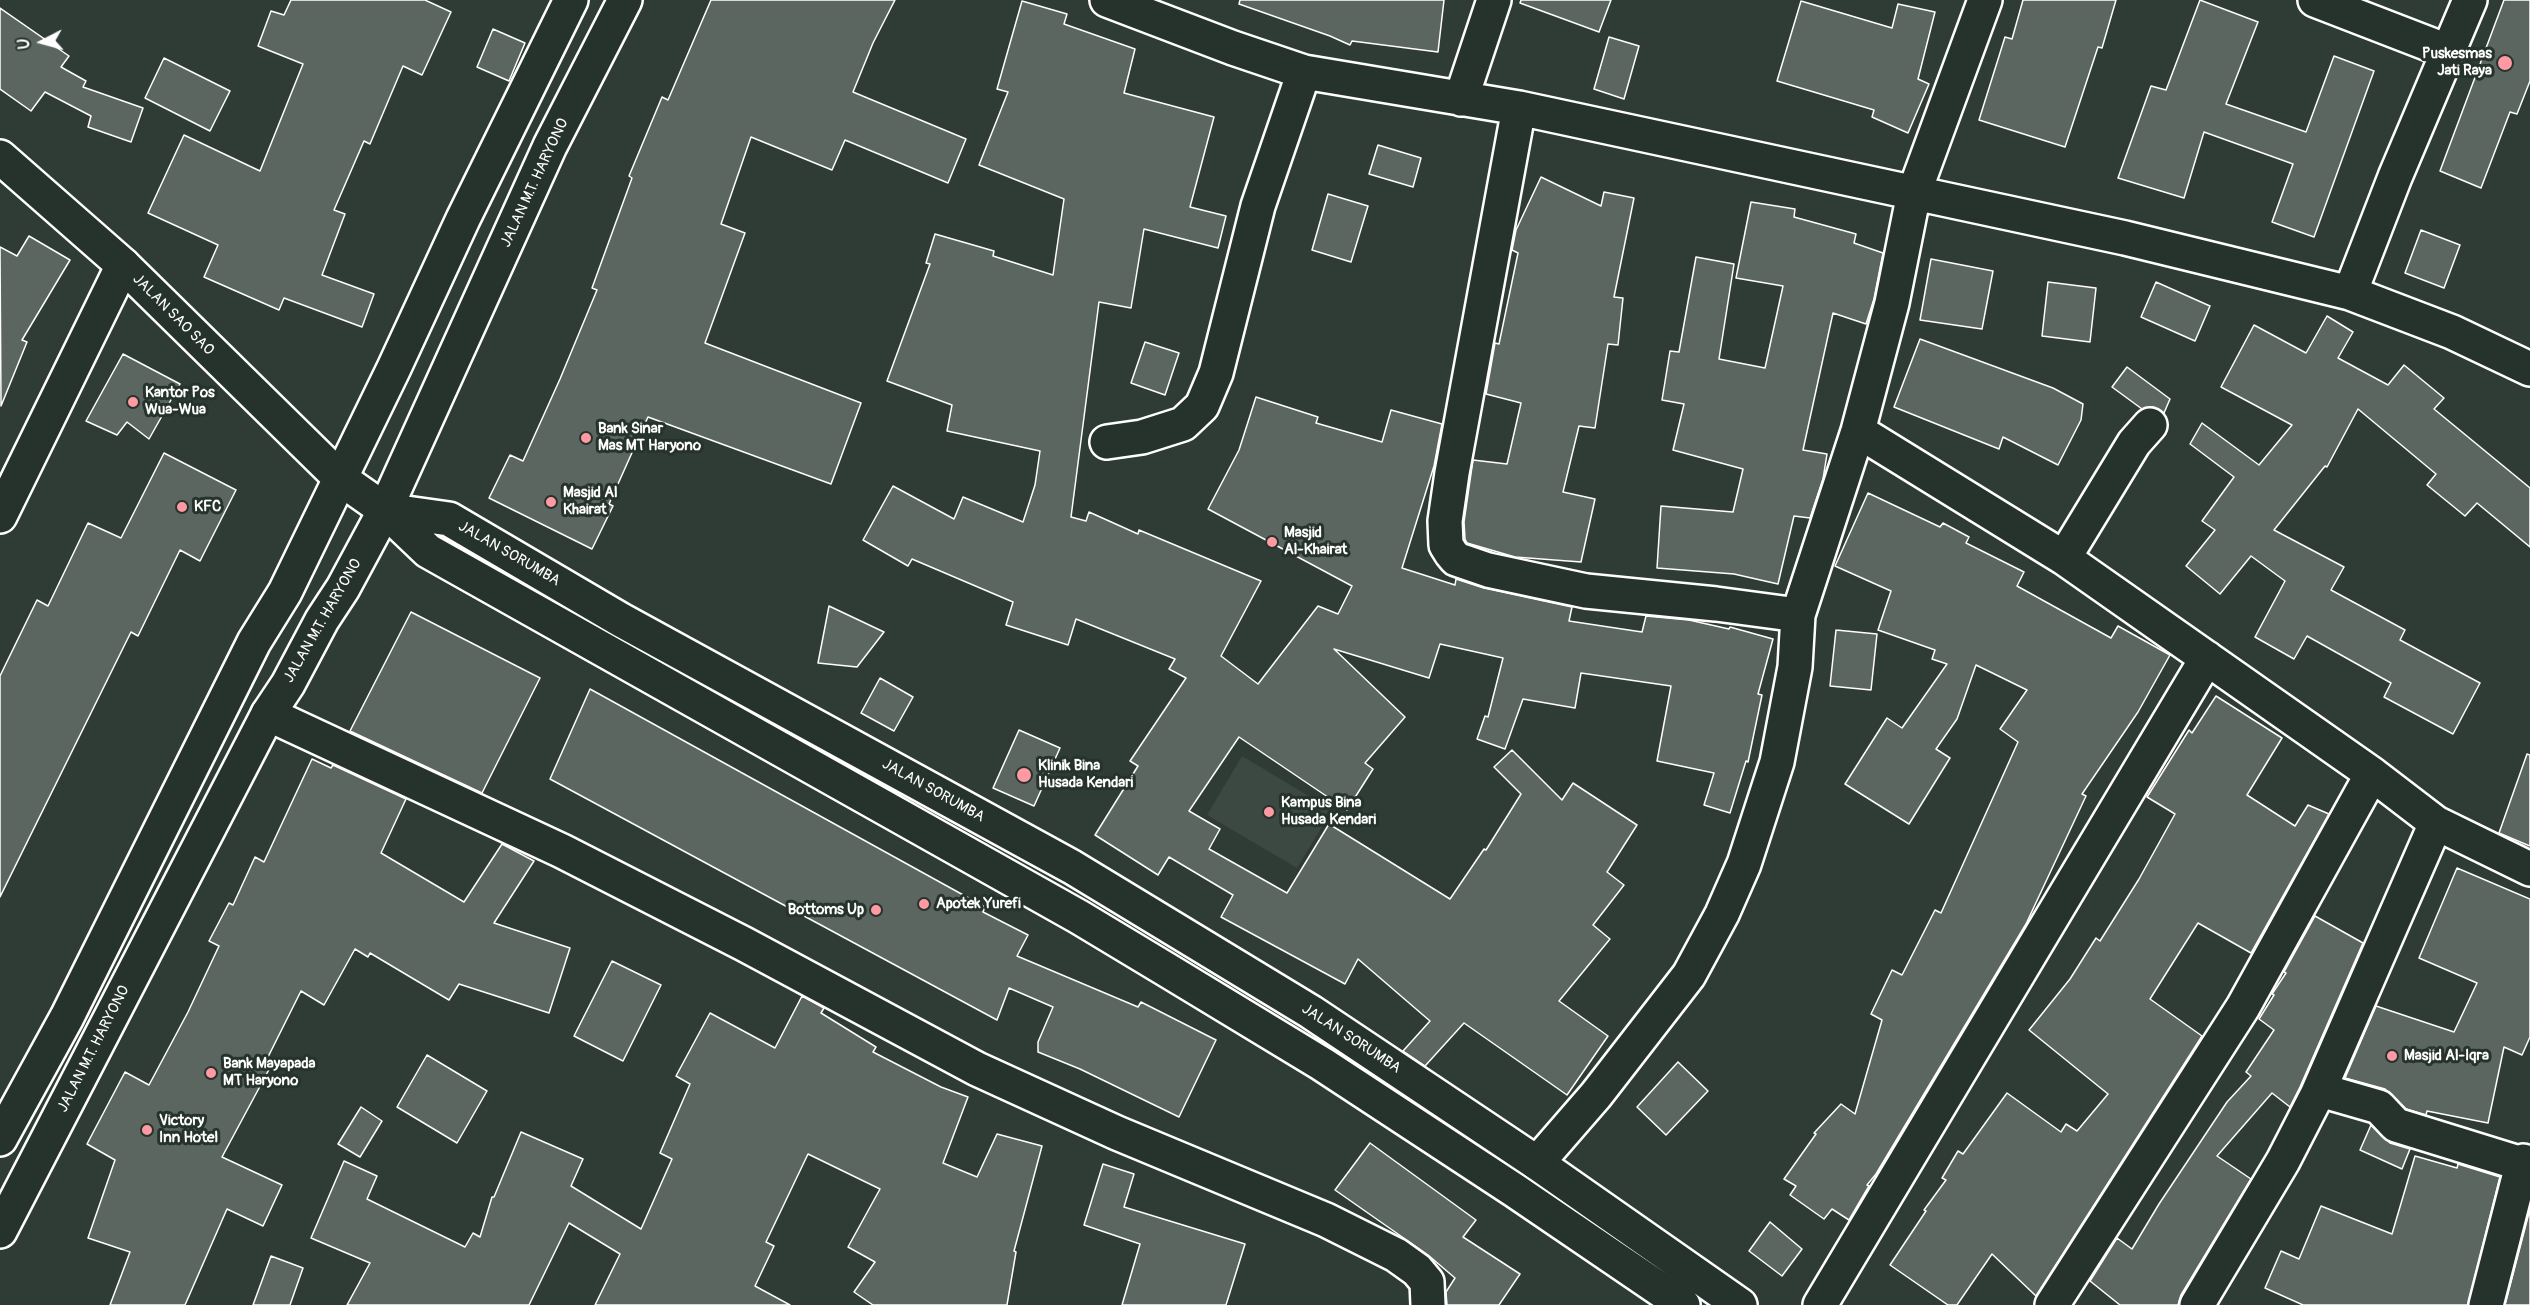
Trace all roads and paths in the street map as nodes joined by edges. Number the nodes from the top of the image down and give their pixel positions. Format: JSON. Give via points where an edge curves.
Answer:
{"nodes":[{"id":1,"x":571,"y":0,"type":"edge"},
{"id":2,"x":625,"y":0,"type":"edge"},
{"id":3,"x":1107,"y":0,"type":"edge"},
{"id":4,"x":1494,"y":0,"type":"edge"},
{"id":5,"x":1985,"y":0,"type":"edge"},
{"id":6,"x":2315,"y":0,"type":"edge"},
{"id":7,"x":2470,"y":0,"type":"edge"},
{"id":8,"x":2447,"y":51,"type":"junction"},
{"id":9,"x":1304,"y":72,"type":"junction"},
{"id":10,"x":1461,"y":99,"type":"junction"},
{"id":11,"x":1519,"y":108,"type":"junction"},
{"id":12,"x":0,"y":157,"type":"edge"},
{"id":13,"x":1914,"y":193,"type":"junction"},
{"id":14,"x":123,"y":265,"type":"junction"},
{"id":15,"x":2350,"y":293,"type":"junction"},
{"id":16,"x":2530,"y":369,"type":"edge"},
{"id":17,"x":2150,"y":425,"type":"dead end"},
{"id":18,"x":1858,"y":431,"type":"junction"},
{"id":19,"x":1107,"y":442,"type":"dead end"},
{"id":20,"x":341,"y":479,"type":"junction"},
{"id":21,"x":385,"y":510,"type":"junction"},
{"id":22,"x":0,"y":516,"type":"edge"},
{"id":23,"x":2064,"y":558,"type":"junction"},
{"id":24,"x":1798,"y":615,"type":"junction"},
{"id":25,"x":2207,"y":658,"type":"junction"},
{"id":26,"x":268,"y":714,"type":"junction"},
{"id":27,"x":2372,"y":774,"type":"junction"},
{"id":28,"x":2436,"y":823,"type":"junction"},
{"id":29,"x":2530,"y":869,"type":"edge"},
{"id":30,"x":2320,"y":1090,"type":"junction"},
{"id":31,"x":0,"y":1139,"type":"edge"},
{"id":32,"x":1538,"y":1163,"type":"junction"},
{"id":33,"x":2526,"y":1163,"type":"edge"},
{"id":34,"x":0,"y":1231,"type":"edge"},
{"id":35,"x":1684,"y":1266,"type":"junction"},
{"id":36,"x":1674,"y":1299,"type":"edge"},
{"id":37,"x":1428,"y":1305,"type":"edge"},
{"id":38,"x":1740,"y":1305,"type":"edge"},
{"id":39,"x":1820,"y":1305,"type":"edge"},
{"id":40,"x":2052,"y":1305,"type":"edge"},
{"id":41,"x":2198,"y":1305,"type":"edge"},
{"id":42,"x":2486,"y":1305,"type":"edge"}],
"edges":[{"from":1,"to":20,"type":"main road"},
{"from":2,"to":21,"type":"main road","name":"JALAN M.T. HARYONO","via":[[550,146]]},
{"from":3,"to":9,"type":"main road"},
{"from":4,"to":10,"type":"main road"},
{"from":5,"to":13,"type":"main road"},
{"from":6,"to":8,"type":"main road"},
{"from":7,"to":8,"type":"main road"},
{"from":8,"to":15,"type":"main road"},
{"from":9,"to":10,"type":"main road"},
{"from":9,"to":19,"type":"main road","via":[[1258,206],[1216,373],[1202,405],[1183,424],[1142,437]]},
{"from":10,"to":11,"type":"main road"},
{"from":11,"to":13,"type":"main road"},
{"from":11,"to":24,"type":"main road","via":[[1452,473],[1446,545],[1456,559],[1488,570],[1586,591]]},
{"from":12,"to":14,"type":"main road","name":"JALAN SAO SAO"},
{"from":13,"to":15,"type":"main road","via":[[2126,238]]},
{"from":13,"to":18,"type":"main road","via":[[1892,303]]},
{"from":14,"to":20,"type":"main road","name":"JALAN SAO SAO"},
{"from":14,"to":22,"type":"main road"},
{"from":15,"to":16,"type":"main road","via":[[2452,332]]},
{"from":17,"to":23,"type":"main road","via":[[2134,443]]},
{"from":18,"to":23,"type":"main road"},
{"from":18,"to":24,"type":"main road"},
{"from":20,"to":21,"type":"main road","name":"JALAN SAO SAO"},
{"from":20,"to":31,"type":"main road","via":[[285,592],[254,642],[67,1017]]},
{"from":21,"to":26,"type":"main road","name":"JALAN M.T. HARYONO"},
{"from":21,"to":32,"type":"main road","name":"JALAN SORUMBA","via":[[449,519],[621,620],[1072,867],[1311,1012]]},
{"from":21,"to":36,"type":"main road","via":[[428,551],[1079,917],[1322,1064]]},
{"from":23,"to":25,"type":"main road"},
{"from":24,"to":32,"type":"main road","via":[[1795,667],[1777,762],[1744,864],[1722,914],[1689,975]]},
{"from":25,"to":27,"type":"main road"},
{"from":25,"to":39,"type":"main road"},
{"from":26,"to":34,"type":"main road","name":"JALAN M.T. HARYONO"},
{"from":26,"to":37,"type":"main road","via":[[562,851],[977,1069],[1117,1133],[1326,1220],[1396,1255],[1427,1282]]},
{"from":27,"to":28,"type":"main road"},
{"from":27,"to":40,"type":"main road","via":[[2243,1007]]},
{"from":28,"to":29,"type":"main road"},
{"from":28,"to":30,"type":"main road"},
{"from":30,"to":33,"type":"main road","via":[[2379,1107],[2396,1125]]},
{"from":30,"to":41,"type":"main road"},
{"from":32,"to":35,"type":"main road","name":"JALAN SORUMBA"},
{"from":33,"to":42,"type":"main road"},
{"from":35,"to":36,"type":"main road"},
{"from":35,"to":38,"type":"main road","name":"JALAN SORUMBA"}]}
